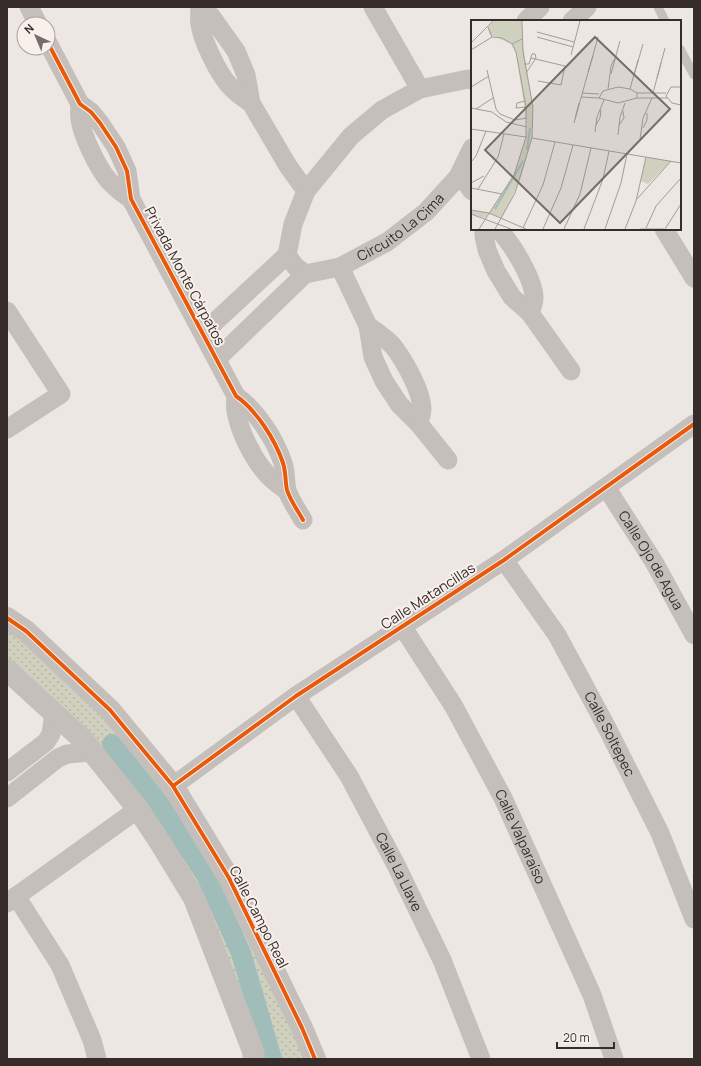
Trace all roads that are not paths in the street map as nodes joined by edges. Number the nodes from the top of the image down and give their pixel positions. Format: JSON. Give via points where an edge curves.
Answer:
{"nodes":[{"id":1,"x":29,"y":7,"type":"edge"},
{"id":2,"x":373,"y":7,"type":"edge"},
{"id":3,"x":540,"y":7,"type":"edge"},
{"id":4,"x":587,"y":7,"type":"edge"},
{"id":5,"x":658,"y":7,"type":"edge"},
{"id":6,"x":200,"y":8,"type":"edge"},
{"id":7,"x":34,"y":16,"type":"edge"},
{"id":8,"x":527,"y":20,"type":"edge"},
{"id":9,"x":573,"y":20,"type":"edge"},
{"id":10,"x":664,"y":20,"type":"edge"},
{"id":11,"x":681,"y":51,"type":"edge"},
{"id":12,"x":55,"y":56,"type":"edge"},
{"id":13,"x":694,"y":75,"type":"edge"},
{"id":14,"x":471,"y":78,"type":"edge"},
{"id":15,"x":420,"y":89,"type":"junction"},
{"id":16,"x":471,"y":150,"type":"edge"},
{"id":17,"x":458,"y":177,"type":"junction"},
{"id":18,"x":471,"y":190,"type":"edge"},
{"id":19,"x":306,"y":191,"type":"junction"},
{"id":20,"x":484,"y":230,"type":"edge"},
{"id":21,"x":499,"y":230,"type":"edge"},
{"id":22,"x":665,"y":230,"type":"edge"},
{"id":23,"x":287,"y":255,"type":"junction"},
{"id":24,"x":340,"y":267,"type":"junction"},
{"id":25,"x":306,"y":274,"type":"junction"},
{"id":26,"x":694,"y":278,"type":"edge"},
{"id":27,"x":7,"y":310,"type":"edge"},
{"id":28,"x":530,"y":313,"type":"junction"},
{"id":29,"x":368,"y":326,"type":"junction"},
{"id":30,"x":203,"y":333,"type":"junction"},
{"id":31,"x":217,"y":359,"type":"junction"},
{"id":32,"x":571,"y":371,"type":"dead end"},
{"id":33,"x":419,"y":424,"type":"junction"},
{"id":34,"x":694,"y":424,"type":"edge"},
{"id":35,"x":7,"y":429,"type":"edge"},
{"id":36,"x":448,"y":460,"type":"dead end"},
{"id":37,"x":606,"y":487,"type":"junction"},
{"id":38,"x":303,"y":520,"type":"dead end"},
{"id":39,"x":504,"y":560,"type":"junction"},
{"id":40,"x":7,"y":618,"type":"edge"},
{"id":41,"x":402,"y":626,"type":"junction"},
{"id":42,"x":694,"y":635,"type":"edge"},
{"id":43,"x":7,"y":670,"type":"edge"},
{"id":44,"x":296,"y":696,"type":"junction"},
{"id":45,"x":54,"y":713,"type":"junction"},
{"id":46,"x":92,"y":752,"type":"junction"},
{"id":47,"x":7,"y":772,"type":"edge"},
{"id":48,"x":173,"y":786,"type":"junction"},
{"id":49,"x":9,"y":791,"type":"edge"},
{"id":50,"x":138,"y":809,"type":"junction"},
{"id":51,"x":12,"y":899,"type":"edge"},
{"id":52,"x":694,"y":919,"type":"edge"},
{"id":53,"x":97,"y":1059,"type":"edge"},
{"id":54,"x":254,"y":1059,"type":"edge"},
{"id":55,"x":315,"y":1059,"type":"edge"},
{"id":56,"x":481,"y":1059,"type":"edge"},
{"id":57,"x":614,"y":1059,"type":"edge"}],
"edges":[{"from":1,"to":7,"type":"street"},
{"from":2,"to":15,"type":"street"},
{"from":3,"to":8,"type":"street"},
{"from":4,"to":9,"type":"street"},
{"from":5,"to":10,"type":"lane"},
{"from":6,"to":19,"type":"street","via":[[203,38],[216,63],[229,85],[251,103],[288,166]]},
{"from":11,"to":13,"type":"lane"},
{"from":12,"to":30,"type":"street","name":"Privada Monte Cárpatos","via":[[80,104],[83,133],[95,159],[108,180],[131,199]]},
{"from":14,"to":15,"type":"street"},
{"from":15,"to":19,"type":"street","via":[[382,110],[351,136]]},
{"from":16,"to":17,"type":"street","name":"Circuito La Cima"},
{"from":17,"to":18,"type":"street"},
{"from":17,"to":24,"type":"street","name":"Circuito La Cima","via":[[426,212],[386,242]]},
{"from":19,"to":23,"type":"street","via":[[293,224]]},
{"from":20,"to":28,"type":"street","via":[[487,250],[496,272],[512,297]]},
{"from":21,"to":28,"type":"street","via":[[520,259],[532,288],[534,298]]},
{"from":22,"to":26,"type":"street"},
{"from":23,"to":25,"type":"street","via":[[295,266]]},
{"from":23,"to":30,"type":"street"},
{"from":24,"to":25,"type":"street","name":"Circuito La Cima"},
{"from":24,"to":29,"type":"street"},
{"from":25,"to":31,"type":"street"},
{"from":27,"to":35,"type":"street","via":[[61,394]]},
{"from":28,"to":32,"type":"street"},
{"from":29,"to":33,"type":"street","via":[[373,357],[384,382],[399,404]]},
{"from":29,"to":33,"type":"street","via":[[393,346],[408,369],[422,409]]},
{"from":30,"to":31,"type":"street","name":"Privada Monte Cárpatos"},
{"from":31,"to":38,"type":"street","name":"Privada Monte Cárpatos","via":[[236,396],[239,425],[252,451],[265,472],[287,491]]},
{"from":33,"to":36,"type":"street"},
{"from":34,"to":37,"type":"street","name":"Calle Matancillas"},
{"from":37,"to":39,"type":"street","name":"Calle Matancillas"},
{"from":37,"to":42,"type":"street","name":"Calle Ojo de Agua","via":[[654,562]]},
{"from":39,"to":41,"type":"street","name":"Calle Matancillas"},
{"from":39,"to":52,"type":"street","name":"Calle Soltepec","via":[[557,635],[605,724],[660,832]]},
{"from":40,"to":48,"type":"street","name":"Calle Campo Real","via":[[26,631],[110,710]]},
{"from":41,"to":44,"type":"street","name":"Calle Matancillas"},
{"from":41,"to":57,"type":"street","name":"Calle Valparaíso","via":[[453,705],[504,798],[592,995]]},
{"from":43,"to":45,"type":"street"},
{"from":44,"to":48,"type":"street","name":"Calle Matancillas"},
{"from":44,"to":56,"type":"street","name":"Calle La Llave","via":[[349,776],[396,865],[442,960]]},
{"from":45,"to":46,"type":"street"},
{"from":45,"to":47,"type":"street","via":[[51,734],[46,742]]},
{"from":46,"to":49,"type":"street","via":[[67,754],[58,758]]},
{"from":46,"to":50,"type":"street"},
{"from":48,"to":55,"type":"street","name":"Calle Campo Real","via":[[229,878]]},
{"from":50,"to":51,"type":"street"},
{"from":50,"to":54,"type":"street","via":[[194,898]]},
{"from":51,"to":53,"type":"street","via":[[60,965],[92,1040]]}]}
